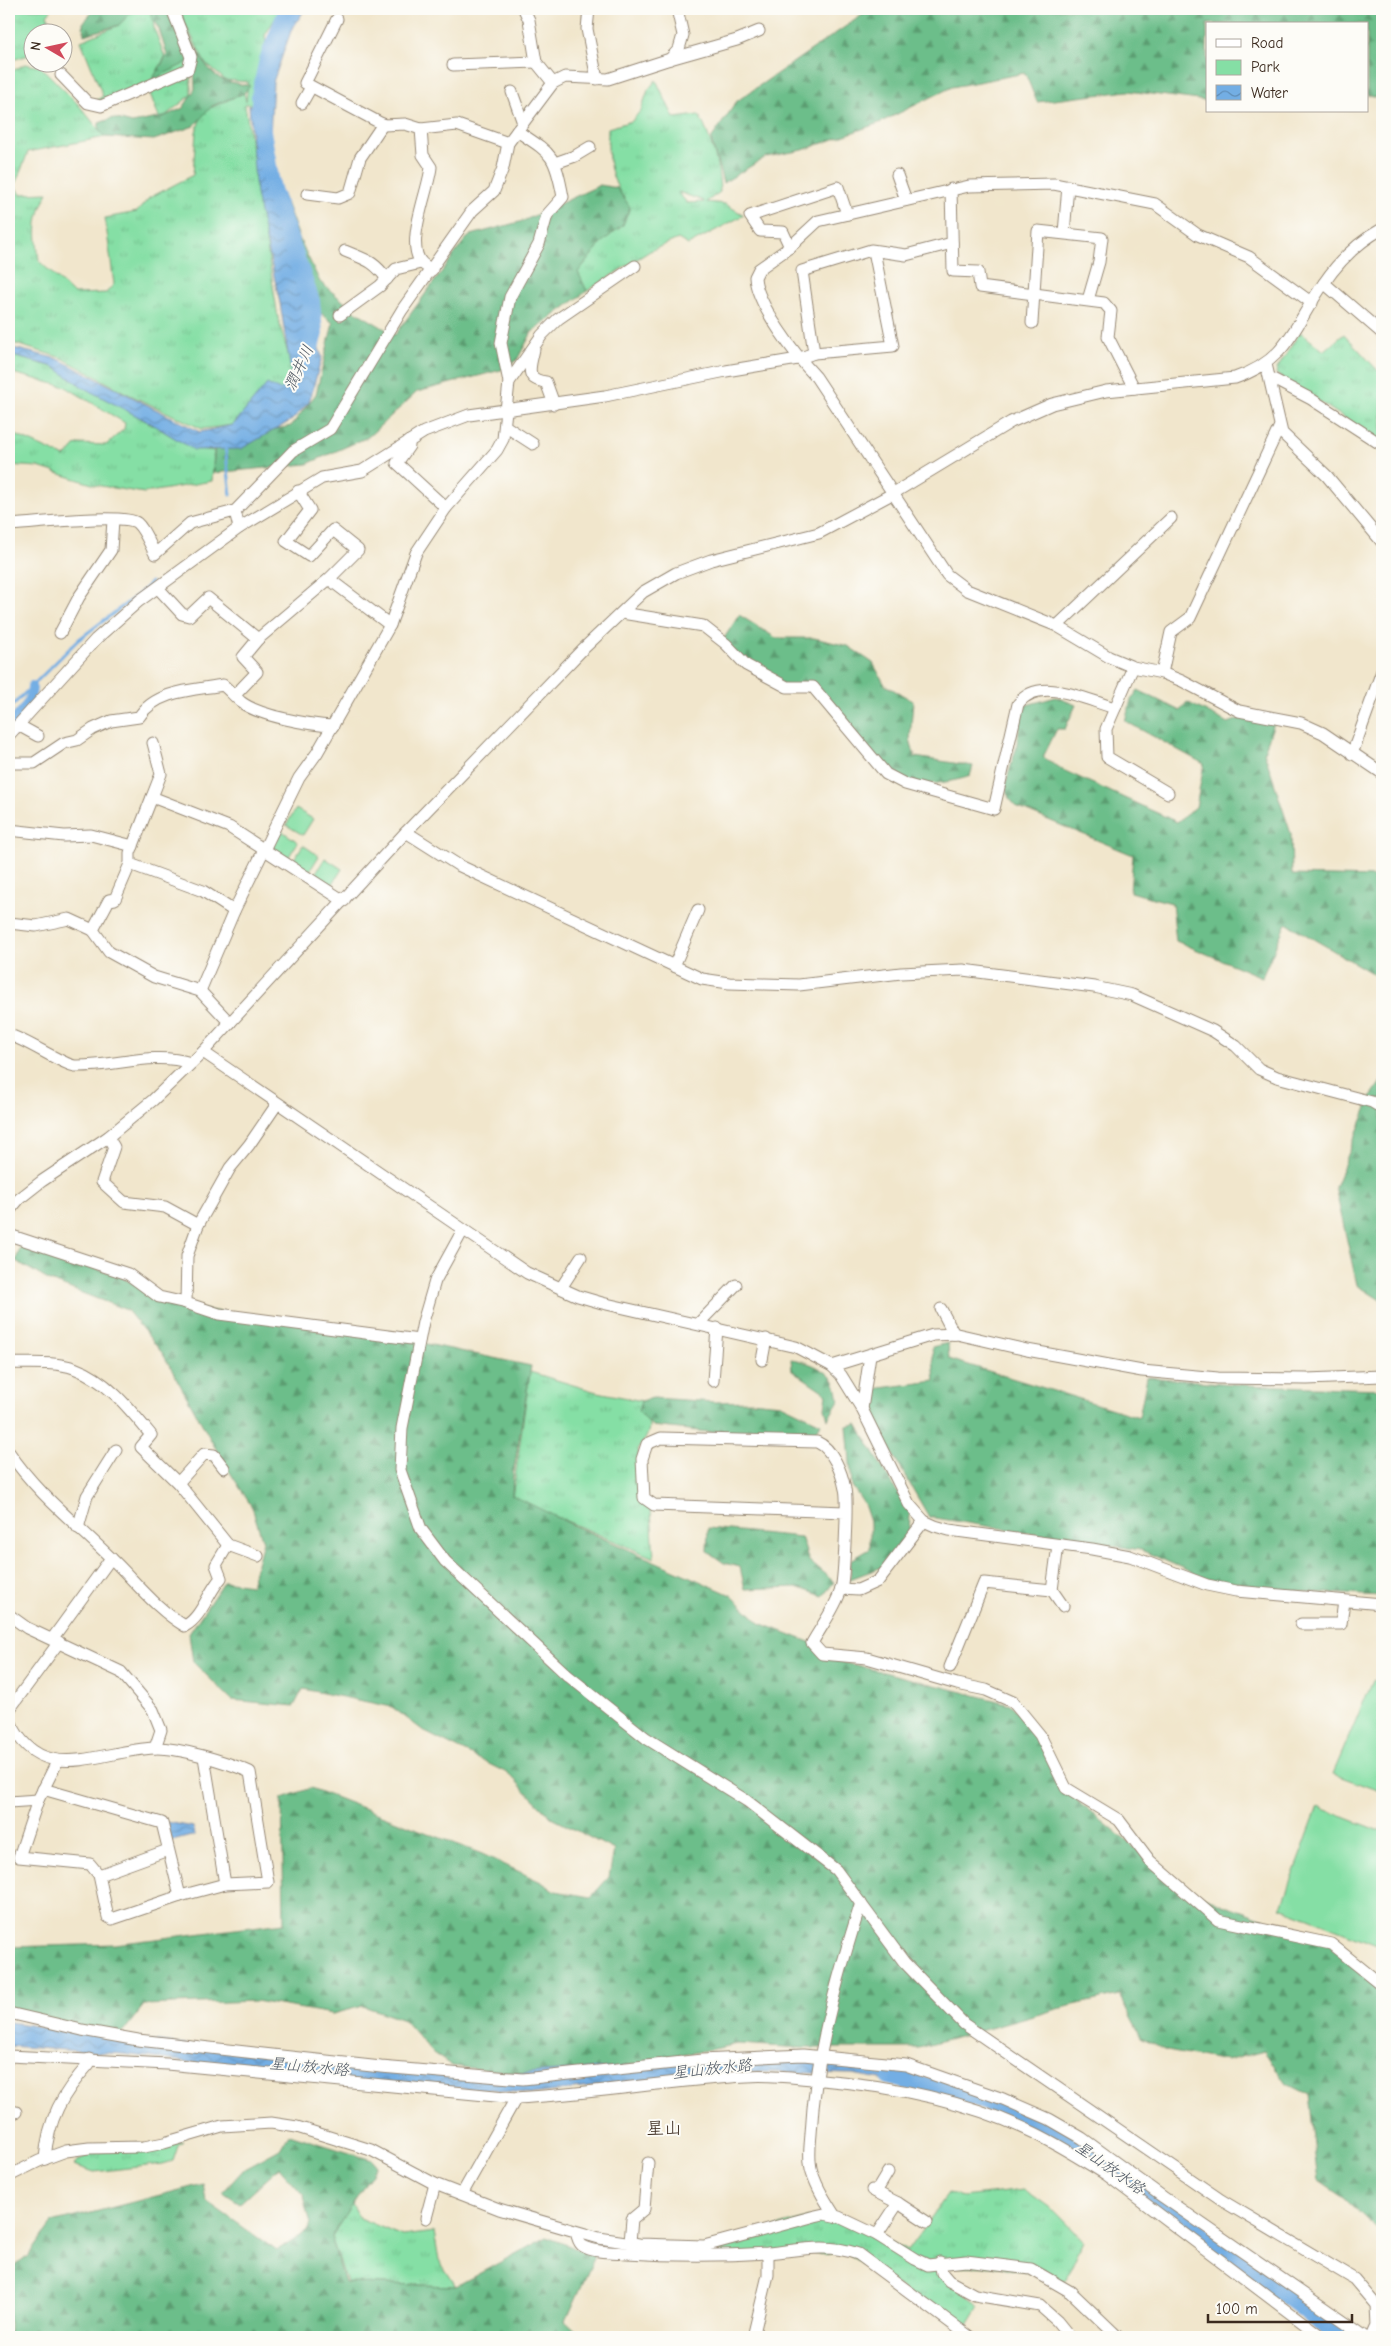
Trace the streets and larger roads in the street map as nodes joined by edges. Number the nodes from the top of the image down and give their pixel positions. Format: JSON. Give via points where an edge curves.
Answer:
{"nodes":[{"id":1,"x":172,"y":9,"type":"edge"},
{"id":2,"x":524,"y":9,"type":"edge"},
{"id":3,"x":589,"y":9,"type":"edge"},
{"id":4,"x":677,"y":9,"type":"edge"},
{"id":5,"x":338,"y":18,"type":"dead end"},
{"id":6,"x":759,"y":31,"type":"dead end"},
{"id":7,"x":670,"y":59,"type":"junction"},
{"id":8,"x":536,"y":62,"type":"junction"},
{"id":9,"x":453,"y":65,"type":"dead end"},
{"id":10,"x":61,"y":76,"type":"dead end"},
{"id":11,"x":597,"y":79,"type":"junction"},
{"id":12,"x":553,"y":83,"type":"junction"},
{"id":13,"x":311,"y":87,"type":"junction"},
{"id":14,"x":512,"y":92,"type":"dead end"},
{"id":15,"x":302,"y":103,"type":"dead end"},
{"id":16,"x":383,"y":124,"type":"junction"},
{"id":17,"x":520,"y":127,"type":"junction"},
{"id":18,"x":421,"y":129,"type":"junction"},
{"id":19,"x":508,"y":143,"type":"junction"},
{"id":20,"x":590,"y":147,"type":"dead end"},
{"id":21,"x":555,"y":163,"type":"junction"},
{"id":22,"x":897,"y":175,"type":"dead end"},
{"id":23,"x":1068,"y":186,"type":"junction"},
{"id":24,"x":951,"y":189,"type":"junction"},
{"id":25,"x":307,"y":194,"type":"dead end"},
{"id":26,"x":906,"y":200,"type":"junction"},
{"id":27,"x":847,"y":214,"type":"junction"},
{"id":28,"x":1382,"y":230,"type":"edge"},
{"id":29,"x":1064,"y":233,"type":"junction"},
{"id":30,"x":952,"y":243,"type":"junction"},
{"id":31,"x":790,"y":247,"type":"junction"},
{"id":32,"x":345,"y":251,"type":"dead end"},
{"id":33,"x":874,"y":251,"type":"junction"},
{"id":34,"x":421,"y":263,"type":"junction"},
{"id":35,"x":635,"y":266,"type":"dead end"},
{"id":36,"x":432,"y":270,"type":"junction"},
{"id":37,"x":387,"y":279,"type":"junction"},
{"id":38,"x":1324,"y":283,"type":"junction"},
{"id":39,"x":1035,"y":295,"type":"junction"},
{"id":40,"x":1088,"y":300,"type":"junction"},
{"id":41,"x":1312,"y":303,"type":"junction"},
{"id":42,"x":340,"y":315,"type":"dead end"},
{"id":43,"x":1032,"y":323,"type":"dead end"},
{"id":44,"x":1382,"y":334,"type":"edge"},
{"id":45,"x":536,"y":343,"type":"junction"},
{"id":46,"x":814,"y":353,"type":"junction"},
{"id":47,"x":798,"y":359,"type":"junction"},
{"id":48,"x":1266,"y":364,"type":"junction"},
{"id":49,"x":1271,"y":378,"type":"junction"},
{"id":50,"x":509,"y":382,"type":"junction"},
{"id":51,"x":1134,"y":388,"type":"junction"},
{"id":52,"x":554,"y":404,"type":"junction"},
{"id":53,"x":507,"y":410,"type":"junction"},
{"id":54,"x":505,"y":426,"type":"junction"},
{"id":55,"x":1279,"y":428,"type":"junction"},
{"id":56,"x":408,"y":441,"type":"junction"},
{"id":57,"x":533,"y":444,"type":"dead end"},
{"id":58,"x":1382,"y":445,"type":"edge"},
{"id":59,"x":298,"y":491,"type":"junction"},
{"id":60,"x":892,"y":494,"type":"junction"},
{"id":61,"x":446,"y":508,"type":"junction"},
{"id":62,"x":235,"y":511,"type":"junction"},
{"id":63,"x":1171,"y":518,"type":"dead end"},
{"id":64,"x":113,"y":520,"type":"junction"},
{"id":65,"x":9,"y":525,"type":"edge"},
{"id":66,"x":238,"y":528,"type":"junction"},
{"id":67,"x":1382,"y":542,"type":"edge"},
{"id":68,"x":329,"y":578,"type":"junction"},
{"id":69,"x":158,"y":588,"type":"junction"},
{"id":70,"x":622,"y":613,"type":"junction"},
{"id":71,"x":390,"y":624,"type":"junction"},
{"id":72,"x":1057,"y":626,"type":"junction"},
{"id":73,"x":60,"y":633,"type":"dead end"},
{"id":74,"x":258,"y":639,"type":"junction"},
{"id":75,"x":1134,"y":667,"type":"junction"},
{"id":76,"x":1382,"y":671,"type":"edge"},
{"id":77,"x":1162,"y":673,"type":"junction"},
{"id":78,"x":236,"y":695,"type":"junction"},
{"id":79,"x":1115,"y":708,"type":"junction"},
{"id":80,"x":18,"y":725,"type":"junction"},
{"id":81,"x":333,"y":726,"type":"junction"},
{"id":82,"x":9,"y":735,"type":"edge"},
{"id":83,"x":38,"y":736,"type":"dead end"},
{"id":84,"x":153,"y":743,"type":"dead end"},
{"id":85,"x":1352,"y":754,"type":"junction"},
{"id":86,"x":9,"y":764,"type":"edge"},
{"id":87,"x":1382,"y":773,"type":"edge"},
{"id":88,"x":1168,"y":793,"type":"dead end"},
{"id":89,"x":152,"y":797,"type":"junction"},
{"id":90,"x":9,"y":830,"type":"edge"},
{"id":91,"x":406,"y":832,"type":"junction"},
{"id":92,"x":134,"y":846,"type":"junction"},
{"id":93,"x":264,"y":848,"type":"junction"},
{"id":94,"x":130,"y":864,"type":"junction"},
{"id":95,"x":344,"y":901,"type":"junction"},
{"id":96,"x":698,"y":910,"type":"dead end"},
{"id":97,"x":234,"y":911,"type":"junction"},
{"id":98,"x":9,"y":923,"type":"edge"},
{"id":99,"x":93,"y":930,"type":"junction"},
{"id":100,"x":674,"y":966,"type":"junction"},
{"id":101,"x":200,"y":991,"type":"junction"},
{"id":102,"x":230,"y":1023,"type":"junction"},
{"id":103,"x":9,"y":1035,"type":"edge"},
{"id":104,"x":203,"y":1052,"type":"junction"},
{"id":105,"x":191,"y":1064,"type":"junction"},
{"id":106,"x":277,"y":1104,"type":"junction"},
{"id":107,"x":1382,"y":1108,"type":"edge"},
{"id":108,"x":108,"y":1137,"type":"junction"},
{"id":109,"x":9,"y":1193,"type":"edge"},
{"id":110,"x":19,"y":1199,"type":"junction"},
{"id":111,"x":9,"y":1211,"type":"edge"},
{"id":112,"x":198,"y":1225,"type":"junction"},
{"id":113,"x":463,"y":1230,"type":"junction"},
{"id":114,"x":9,"y":1235,"type":"edge"},
{"id":115,"x":581,"y":1257,"type":"dead end"},
{"id":116,"x":736,"y":1285,"type":"dead end"},
{"id":117,"x":561,"y":1288,"type":"junction"},
{"id":118,"x":186,"y":1303,"type":"junction"},
{"id":119,"x":941,"y":1309,"type":"dead end"},
{"id":120,"x":699,"y":1323,"type":"junction"},
{"id":121,"x":717,"y":1328,"type":"junction"},
{"id":122,"x":954,"y":1334,"type":"junction"},
{"id":123,"x":766,"y":1339,"type":"junction"},
{"id":124,"x":419,"y":1340,"type":"junction"},
{"id":125,"x":870,"y":1356,"type":"junction"},
{"id":126,"x":762,"y":1360,"type":"dead end"},
{"id":127,"x":9,"y":1363,"type":"edge"},
{"id":128,"x":832,"y":1366,"type":"junction"},
{"id":129,"x":1382,"y":1376,"type":"edge"},
{"id":130,"x":713,"y":1381,"type":"dead end"},
{"id":131,"x":862,"y":1409,"type":"junction"},
{"id":132,"x":116,"y":1450,"type":"dead end"},
{"id":133,"x":9,"y":1452,"type":"edge"},
{"id":134,"x":224,"y":1468,"type":"dead end"},
{"id":135,"x":178,"y":1483,"type":"junction"},
{"id":136,"x":845,"y":1512,"type":"junction"},
{"id":137,"x":924,"y":1521,"type":"junction"},
{"id":138,"x":78,"y":1528,"type":"junction"},
{"id":139,"x":228,"y":1544,"type":"junction"},
{"id":140,"x":1058,"y":1546,"type":"junction"},
{"id":141,"x":258,"y":1556,"type":"dead end"},
{"id":142,"x":111,"y":1558,"type":"junction"},
{"id":143,"x":841,"y":1589,"type":"junction"},
{"id":144,"x":1052,"y":1590,"type":"junction"},
{"id":145,"x":1344,"y":1601,"type":"junction"},
{"id":146,"x":1382,"y":1604,"type":"edge"},
{"id":147,"x":1063,"y":1606,"type":"dead end"},
{"id":148,"x":9,"y":1615,"type":"edge"},
{"id":149,"x":1301,"y":1624,"type":"dead end"},
{"id":150,"x":56,"y":1641,"type":"junction"},
{"id":151,"x":950,"y":1667,"type":"dead end"},
{"id":152,"x":9,"y":1710,"type":"edge"},
{"id":153,"x":9,"y":1719,"type":"edge"},
{"id":154,"x":12,"y":1737,"type":"edge"},
{"id":155,"x":155,"y":1748,"type":"junction"},
{"id":156,"x":204,"y":1757,"type":"junction"},
{"id":157,"x":57,"y":1762,"type":"junction"},
{"id":158,"x":43,"y":1789,"type":"junction"},
{"id":159,"x":38,"y":1800,"type":"junction"},
{"id":160,"x":9,"y":1802,"type":"edge"},
{"id":161,"x":168,"y":1850,"type":"junction"},
{"id":162,"x":99,"y":1875,"type":"junction"},
{"id":163,"x":225,"y":1884,"type":"junction"},
{"id":164,"x":180,"y":1896,"type":"junction"},
{"id":165,"x":861,"y":1903,"type":"junction"},
{"id":166,"x":1382,"y":1985,"type":"edge"},
{"id":167,"x":9,"y":2013,"type":"edge"},
{"id":168,"x":9,"y":2056,"type":"edge"},
{"id":169,"x":821,"y":2056,"type":"junction"},
{"id":170,"x":89,"y":2059,"type":"junction"},
{"id":171,"x":816,"y":2079,"type":"junction"},
{"id":172,"x":516,"y":2098,"type":"junction"},
{"id":173,"x":45,"y":2159,"type":"junction"},
{"id":174,"x":648,"y":2163,"type":"dead end"},
{"id":175,"x":888,"y":2172,"type":"dead end"},
{"id":176,"x":9,"y":2176,"type":"edge"},
{"id":177,"x":435,"y":2184,"type":"junction"},
{"id":178,"x":462,"y":2194,"type":"junction"},
{"id":179,"x":898,"y":2203,"type":"junction"},
{"id":180,"x":835,"y":2216,"type":"junction"},
{"id":181,"x":426,"y":2218,"type":"dead end"},
{"id":182,"x":926,"y":2222,"type":"dead end"},
{"id":183,"x":576,"y":2233,"type":"junction"},
{"id":184,"x":877,"y":2235,"type":"junction"},
{"id":185,"x":630,"y":2242,"type":"junction"},
{"id":186,"x":768,"y":2253,"type":"junction"},
{"id":187,"x":940,"y":2262,"type":"junction"},
{"id":188,"x":755,"y":2337,"type":"edge"},
{"id":189,"x":970,"y":2337,"type":"edge"},
{"id":190,"x":1070,"y":2337,"type":"edge"},
{"id":191,"x":1118,"y":2337,"type":"edge"},
{"id":192,"x":1322,"y":2337,"type":"edge"},
{"id":193,"x":1366,"y":2337,"type":"edge"},
{"id":194,"x":1372,"y":2337,"type":"edge"}],
"edges":[{"from":1,"to":10,"type":"street","via":[[192,57],[188,69],[100,106],[88,103]]},
{"from":2,"to":8,"type":"street"},
{"from":3,"to":11,"type":"street","via":[[587,29]]},
{"from":4,"to":7,"type":"street","via":[[683,35],[679,49]]},
{"from":5,"to":13,"type":"street","via":[[305,83]]},
{"from":6,"to":7,"type":"street"},
{"from":7,"to":11,"type":"street","via":[[608,79]]},
{"from":8,"to":9,"type":"street"},
{"from":8,"to":12,"type":"street"},
{"from":11,"to":12,"type":"street","via":[[565,77]]},
{"from":12,"to":17,"type":"street"},
{"from":13,"to":15,"type":"street"},
{"from":13,"to":16,"type":"street"},
{"from":14,"to":17,"type":"street"},
{"from":16,"to":18,"type":"street","via":[[406,124]]},
{"from":16,"to":25,"type":"street","via":[[360,158],[350,193],[338,198]]},
{"from":17,"to":19,"type":"street"},
{"from":17,"to":21,"type":"street","via":[[547,151]]},
{"from":18,"to":19,"type":"street","via":[[457,125]]},
{"from":18,"to":34,"type":"street","via":[[423,155],[431,167],[417,226],[417,254]]},
{"from":19,"to":36,"type":"street","via":[[494,190],[472,211]]},
{"from":20,"to":21,"type":"street"},
{"from":21,"to":50,"type":"street","via":[[563,197],[547,216],[539,244],[510,297],[501,343]]},
{"from":22,"to":26,"type":"street"},
{"from":23,"to":24,"type":"street","via":[[977,185]]},
{"from":23,"to":29,"type":"street"},
{"from":23,"to":41,"type":"street","via":[[1155,204],[1198,235],[1249,257]]},
{"from":24,"to":26,"type":"street"},
{"from":24,"to":30,"type":"street"},
{"from":26,"to":27,"type":"street"},
{"from":27,"to":31,"type":"street","via":[[818,221]]},
{"from":27,"to":31,"type":"street","via":[[838,187],[750,216],[760,231],[783,232]]},
{"from":28,"to":38,"type":"street","via":[[1352,249]]},
{"from":29,"to":39,"type":"street","via":[[1038,231]]},
{"from":29,"to":40,"type":"street","via":[[1102,238]]},
{"from":30,"to":33,"type":"street","via":[[906,255]]},
{"from":30,"to":39,"type":"street","via":[[954,271],[978,272],[980,287]]},
{"from":31,"to":47,"type":"street","via":[[759,269],[755,285]]},
{"from":32,"to":37,"type":"street","via":[[376,264]]},
{"from":33,"to":46,"type":"street","via":[[802,271]]},
{"from":33,"to":46,"type":"street","via":[[893,346]]},
{"from":34,"to":36,"type":"street"},
{"from":34,"to":37,"type":"street","via":[[396,269]]},
{"from":35,"to":45,"type":"street","via":[[558,319]]},
{"from":36,"to":62,"type":"street","via":[[402,310],[330,429],[293,451]]},
{"from":37,"to":42,"type":"street"},
{"from":38,"to":41,"type":"street"},
{"from":38,"to":44,"type":"street"},
{"from":39,"to":40,"type":"street"},
{"from":39,"to":43,"type":"street"},
{"from":40,"to":51,"type":"street","via":[[1104,303],[1111,311],[1108,336]]},
{"from":41,"to":48,"type":"street","via":[[1288,342]]},
{"from":45,"to":50,"type":"street"},
{"from":45,"to":52,"type":"street","via":[[529,370],[532,377],[546,382]]},
{"from":46,"to":47,"type":"street"},
{"from":47,"to":52,"type":"street"},
{"from":47,"to":60,"type":"street","via":[[816,378]]},
{"from":48,"to":49,"type":"street"},
{"from":48,"to":51,"type":"street","via":[[1235,378]]},
{"from":49,"to":55,"type":"street"},
{"from":49,"to":58,"type":"street","via":[[1311,399]]},
{"from":50,"to":53,"type":"street"},
{"from":51,"to":60,"type":"street","via":[[1077,397],[1010,422]]},
{"from":52,"to":53,"type":"street"},
{"from":53,"to":54,"type":"street"},
{"from":53,"to":56,"type":"street","via":[[469,415]]},
{"from":54,"to":57,"type":"street"},
{"from":54,"to":61,"type":"street","via":[[497,450]]},
{"from":55,"to":67,"type":"street","via":[[1292,445],[1327,476]]},
{"from":55,"to":77,"type":"street","via":[[1190,618],[1171,632]]},
{"from":56,"to":59,"type":"street","via":[[362,471],[322,478]]},
{"from":56,"to":61,"type":"street","via":[[409,446],[397,463]]},
{"from":59,"to":66,"type":"street"},
{"from":59,"to":68,"type":"street","via":[[310,510],[286,541],[309,556],[333,530],[358,550]]},
{"from":60,"to":70,"type":"street","via":[[819,533],[711,560],[676,573],[643,592]]},
{"from":60,"to":72,"type":"street","via":[[947,575],[967,590]]},
{"from":61,"to":71,"type":"street","via":[[416,553]]},
{"from":62,"to":64,"type":"street","via":[[190,523],[155,554],[137,524],[128,519]]},
{"from":62,"to":66,"type":"street"},
{"from":63,"to":72,"type":"street"},
{"from":64,"to":65,"type":"street"},
{"from":64,"to":73,"type":"street","via":[[111,550],[79,597]]},
{"from":66,"to":69,"type":"street"},
{"from":68,"to":71,"type":"street"},
{"from":68,"to":74,"type":"street"},
{"from":69,"to":74,"type":"street","via":[[182,614],[189,616],[208,598]]},
{"from":69,"to":80,"type":"street","via":[[96,639]]},
{"from":70,"to":79,"type":"street","via":[[703,626],[746,665],[787,687],[813,687],[886,774],[905,784],[994,809],[1018,704],[1023,697],[1049,688]]},
{"from":70,"to":91,"type":"street"},
{"from":71,"to":81,"type":"street"},
{"from":72,"to":75,"type":"street"},
{"from":74,"to":78,"type":"street","via":[[243,656],[257,672]]},
{"from":75,"to":77,"type":"street"},
{"from":75,"to":79,"type":"street"},
{"from":76,"to":85,"type":"street"},
{"from":77,"to":85,"type":"street","via":[[1239,711],[1302,723]]},
{"from":78,"to":81,"type":"street","via":[[241,702],[284,719]]},
{"from":78,"to":86,"type":"street","via":[[224,685],[170,694],[146,706],[139,717],[111,721],[77,740],[64,743],[34,763]]},
{"from":79,"to":88,"type":"street","via":[[1106,729],[1107,757]]},
{"from":80,"to":82,"type":"street"},
{"from":80,"to":83,"type":"street"},
{"from":81,"to":93,"type":"street","via":[[299,778]]},
{"from":84,"to":89,"type":"street","via":[[161,774]]},
{"from":85,"to":87,"type":"street"},
{"from":89,"to":92,"type":"street"},
{"from":89,"to":93,"type":"street","via":[[229,827]]},
{"from":90,"to":92,"type":"street","via":[[64,836],[91,835]]},
{"from":91,"to":95,"type":"street"},
{"from":91,"to":100,"type":"street","via":[[458,865]]},
{"from":92,"to":94,"type":"street"},
{"from":93,"to":95,"type":"street"},
{"from":93,"to":97,"type":"street"},
{"from":94,"to":97,"type":"street","via":[[203,891]]},
{"from":94,"to":99,"type":"street","via":[[114,899],[109,900]]},
{"from":95,"to":102,"type":"street"},
{"from":96,"to":100,"type":"street"},
{"from":97,"to":101,"type":"street"},
{"from":98,"to":99,"type":"street","via":[[36,926],[69,919]]},
{"from":99,"to":101,"type":"street","via":[[109,952],[154,977]]},
{"from":100,"to":107,"type":"street","via":[[702,979],[728,983],[821,984],[901,973],[963,970],[1094,987],[1132,995],[1213,1031],[1236,1046],[1259,1069],[1277,1077],[1372,1102]]},
{"from":101,"to":102,"type":"street"},
{"from":102,"to":104,"type":"street"},
{"from":103,"to":105,"type":"street","via":[[73,1066],[150,1058],[176,1059]]},
{"from":104,"to":105,"type":"street"},
{"from":104,"to":106,"type":"street"},
{"from":105,"to":108,"type":"street"},
{"from":106,"to":112,"type":"street","via":[[230,1168]]},
{"from":106,"to":113,"type":"street"},
{"from":108,"to":110,"type":"street"},
{"from":108,"to":112,"type":"street","via":[[114,1147],[102,1182],[124,1202],[165,1207]]},
{"from":109,"to":110,"type":"street"},
{"from":110,"to":111,"type":"street"},
{"from":112,"to":118,"type":"street","via":[[187,1256]]},
{"from":113,"to":117,"type":"street","via":[[527,1273]]},
{"from":113,"to":124,"type":"street","via":[[435,1281]]},
{"from":114,"to":118,"type":"street","via":[[128,1274],[159,1297]]},
{"from":115,"to":117,"type":"street"},
{"from":116,"to":120,"type":"street"},
{"from":117,"to":120,"type":"street","via":[[602,1303]]},
{"from":118,"to":124,"type":"street","via":[[219,1314]]},
{"from":119,"to":122,"type":"street"},
{"from":120,"to":121,"type":"street"},
{"from":121,"to":123,"type":"street"},
{"from":121,"to":130,"type":"street"},
{"from":122,"to":125,"type":"street","via":[[933,1335]]},
{"from":122,"to":129,"type":"street","via":[[1132,1369],[1181,1375],[1308,1380]]},
{"from":123,"to":126,"type":"street"},
{"from":123,"to":128,"type":"street","via":[[806,1350]]},
{"from":124,"to":165,"type":"street","via":[[402,1428],[400,1470],[421,1529],[445,1561],[567,1675],[646,1738],[754,1806],[836,1870]]},
{"from":125,"to":128,"type":"street"},
{"from":125,"to":131,"type":"street"},
{"from":127,"to":135,"type":"street","via":[[54,1364],[73,1368],[102,1383],[123,1400],[151,1435],[141,1447]]},
{"from":128,"to":131,"type":"street"},
{"from":131,"to":137,"type":"street","via":[[909,1504]]},
{"from":132,"to":138,"type":"street","via":[[87,1496]]},
{"from":133,"to":138,"type":"street","via":[[43,1494]]},
{"from":134,"to":135,"type":"street","via":[[214,1455],[204,1454]]},
{"from":135,"to":139,"type":"street"},
{"from":136,"to":136,"type":"street","via":[[654,1505],[644,1498],[642,1459],[648,1444],[661,1438],[817,1442],[824,1445],[834,1459],[846,1490]]},
{"from":136,"to":143,"type":"street"},
{"from":137,"to":140,"type":"street","via":[[948,1530]]},
{"from":137,"to":143,"type":"street","via":[[878,1581],[858,1590]]},
{"from":138,"to":142,"type":"street"},
{"from":139,"to":141,"type":"street"},
{"from":139,"to":142,"type":"street","via":[[216,1565],[221,1578],[193,1622],[185,1626]]},
{"from":140,"to":144,"type":"street"},
{"from":140,"to":145,"type":"street","via":[[1130,1556],[1207,1585],[1236,1591]]},
{"from":142,"to":150,"type":"street"},
{"from":143,"to":166,"type":"street","via":[[812,1643],[822,1654],[867,1658],[986,1690],[1013,1702],[1040,1735],[1066,1788],[1119,1820],[1150,1861],[1218,1920],[1331,1944]]},
{"from":144,"to":147,"type":"street"},
{"from":144,"to":151,"type":"street","via":[[984,1583]]},
{"from":145,"to":146,"type":"street"},
{"from":145,"to":149,"type":"street","via":[[1341,1624]]},
{"from":148,"to":150,"type":"street","via":[[27,1628]]},
{"from":150,"to":152,"type":"street"},
{"from":150,"to":155,"type":"street","via":[[121,1672],[153,1710],[161,1730]]},
{"from":153,"to":154,"type":"street"},
{"from":154,"to":157,"type":"street","via":[[39,1756]]},
{"from":155,"to":156,"type":"street"},
{"from":155,"to":157,"type":"street"},
{"from":156,"to":163,"type":"street"},
{"from":156,"to":163,"type":"street","via":[[250,1772],[268,1882]]},
{"from":157,"to":158,"type":"street"},
{"from":158,"to":159,"type":"street"},
{"from":158,"to":161,"type":"street","via":[[162,1823]]},
{"from":159,"to":160,"type":"street"},
{"from":159,"to":162,"type":"street","via":[[19,1857],[86,1862]]},
{"from":161,"to":162,"type":"street"},
{"from":161,"to":164,"type":"street"},
{"from":162,"to":164,"type":"street","via":[[108,1917],[112,1919]]},
{"from":163,"to":164,"type":"street"},
{"from":165,"to":169,"type":"street"},
{"from":165,"to":194,"type":"street","via":[[904,1962],[964,2024],[1221,2200],[1354,2279],[1376,2305],[1377,2326]]},
{"from":167,"to":169,"type":"street","via":[[138,2040],[381,2067],[523,2078],[702,2060]]},
{"from":168,"to":170,"type":"street"},
{"from":169,"to":171,"type":"street"},
{"from":169,"to":193,"type":"street","via":[[906,2065],[1049,2119],[1082,2138]]},
{"from":170,"to":172,"type":"street"},
{"from":170,"to":173,"type":"street","via":[[89,2064],[57,2108],[47,2134]]},
{"from":171,"to":172,"type":"street","via":[[748,2075]]},
{"from":171,"to":180,"type":"street","via":[[810,2160],[812,2172]]},
{"from":171,"to":192,"type":"street","via":[[873,2084],[927,2096],[985,2112],[1028,2130],[1107,2175]]},
{"from":172,"to":178,"type":"street"},
{"from":173,"to":176,"type":"street"},
{"from":173,"to":177,"type":"street","via":[[66,2151],[89,2148],[144,2147],[222,2126],[271,2123],[297,2127],[371,2150]]},
{"from":174,"to":185,"type":"street","via":[[644,2209],[632,2219]]},
{"from":175,"to":179,"type":"street","via":[[874,2191]]},
{"from":177,"to":178,"type":"street"},
{"from":177,"to":181,"type":"street"},
{"from":178,"to":183,"type":"street"},
{"from":179,"to":182,"type":"street"},
{"from":179,"to":184,"type":"street"},
{"from":180,"to":184,"type":"street"},
{"from":180,"to":185,"type":"street","via":[[815,2216],[704,2246]]},
{"from":183,"to":185,"type":"street"},
{"from":183,"to":186,"type":"street","via":[[583,2246],[607,2251],[698,2256]]},
{"from":184,"to":187,"type":"street","via":[[928,2265]]},
{"from":186,"to":188,"type":"street","via":[[768,2275]]},
{"from":186,"to":189,"type":"street","via":[[831,2247],[858,2254]]},
{"from":187,"to":190,"type":"street","via":[[942,2273],[949,2281],[975,2295],[1040,2306]]},
{"from":187,"to":191,"type":"street","via":[[966,2261],[984,2266],[1030,2269],[1071,2292]]}]}
